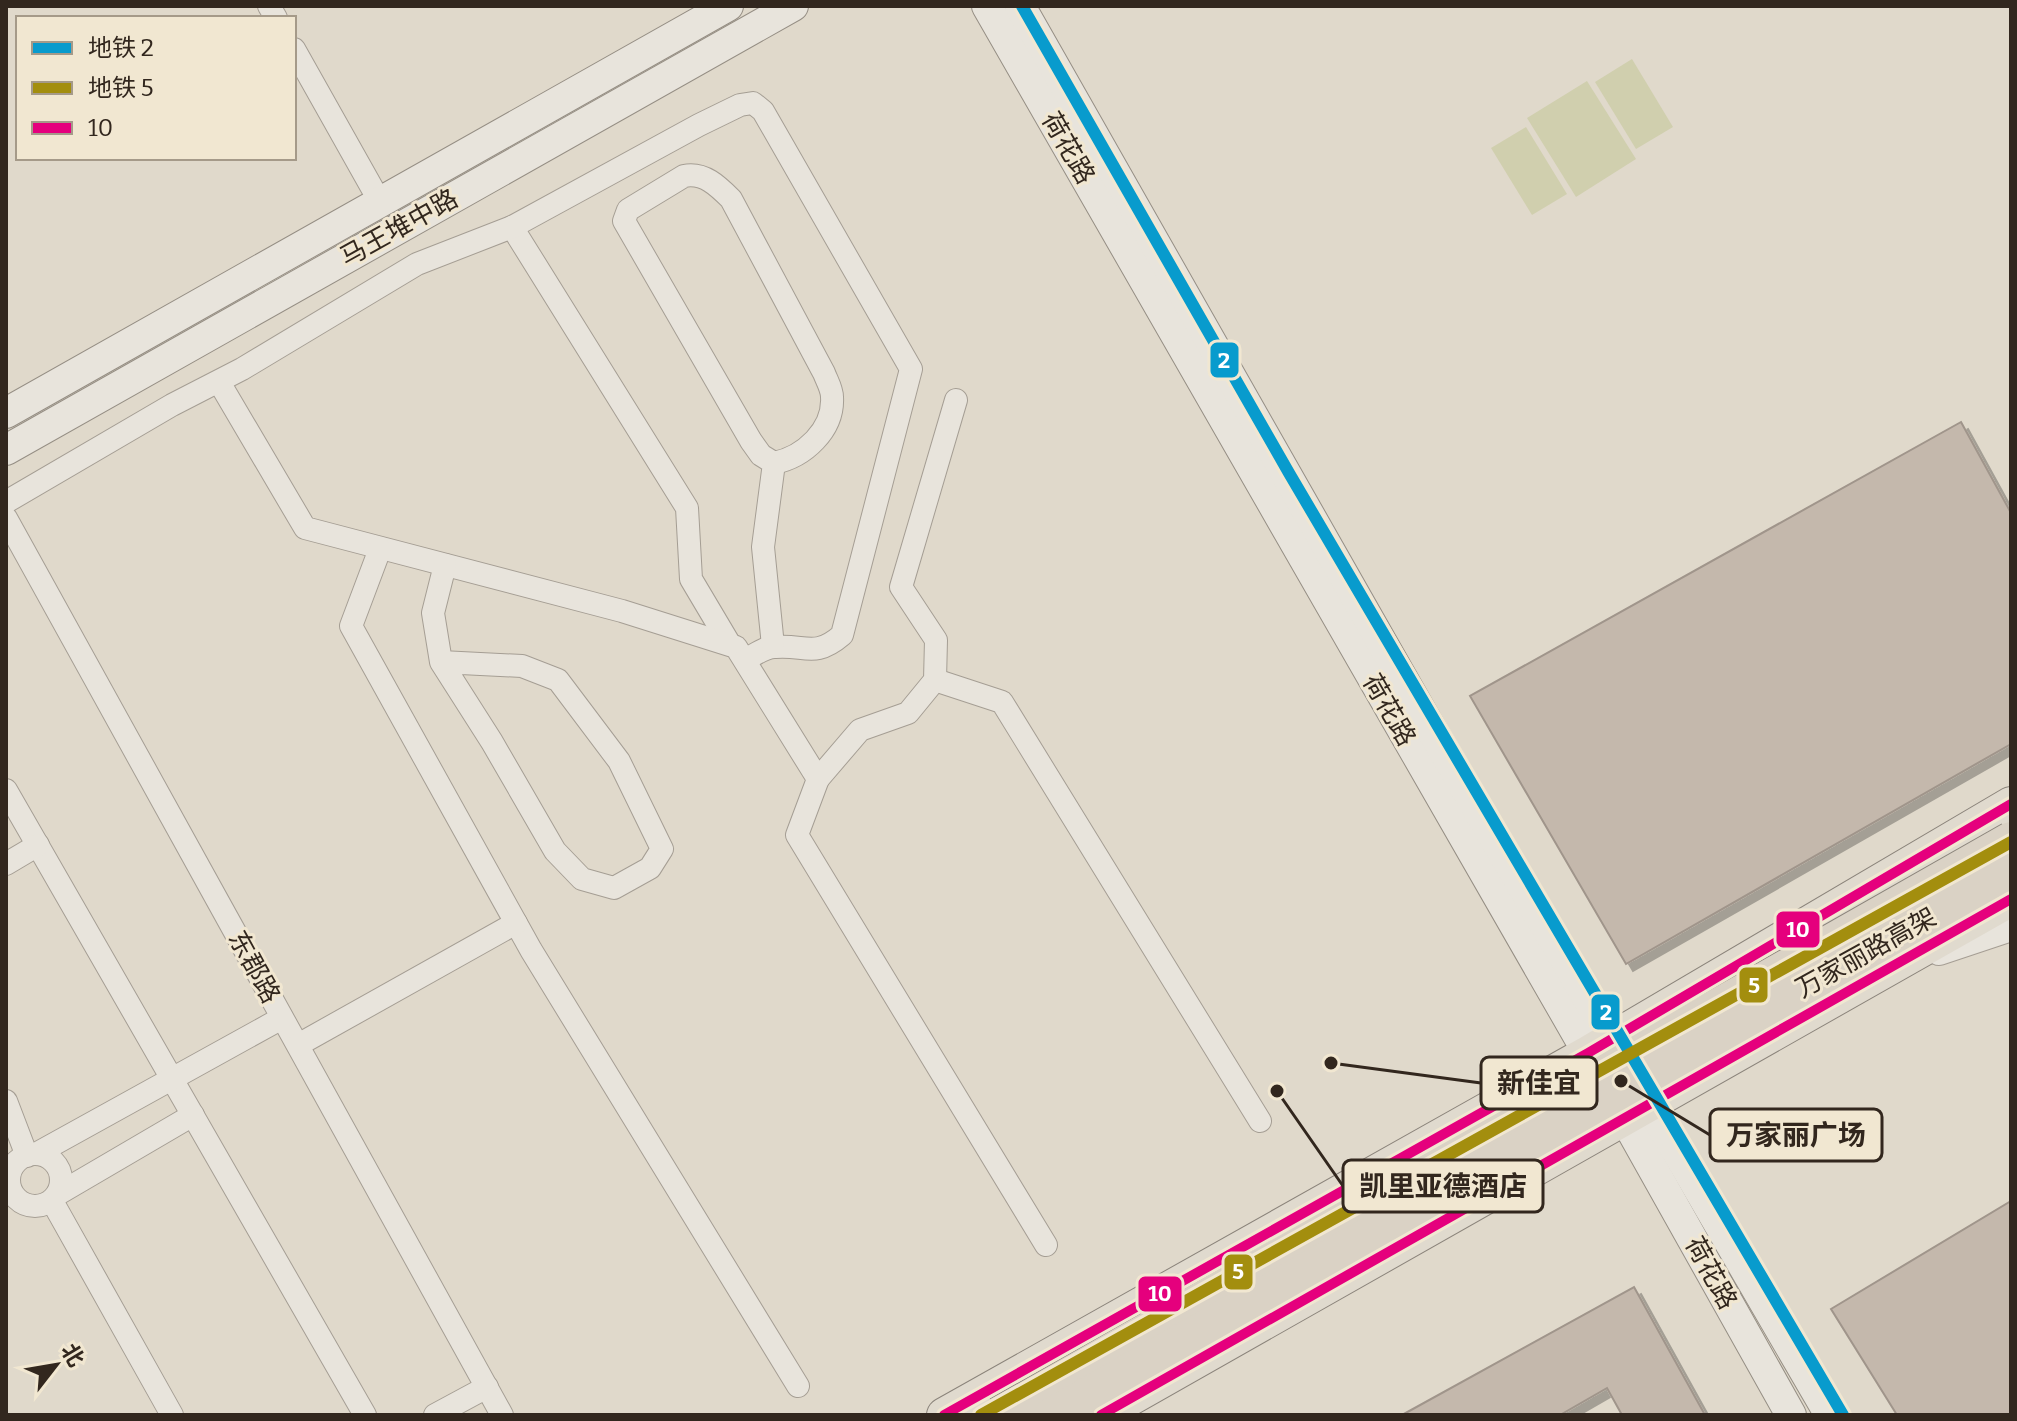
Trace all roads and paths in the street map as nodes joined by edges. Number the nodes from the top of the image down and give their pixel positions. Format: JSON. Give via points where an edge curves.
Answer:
{"nodes":[{"id":1,"x":728,"y":6,"type":"edge"},
{"id":2,"x":793,"y":6,"type":"edge"},
{"id":3,"x":987,"y":6,"type":"edge"},
{"id":4,"x":1020,"y":6,"type":"edge"},
{"id":5,"x":296,"y":53,"type":"edge"},
{"id":6,"x":380,"y":202,"type":"junction"},
{"id":7,"x":512,"y":227,"type":"junction"},
{"id":8,"x":219,"y":382,"type":"junction"},
{"id":9,"x":956,"y":400,"type":"dead end"},
{"id":10,"x":6,"y":413,"type":"edge"},
{"id":11,"x":6,"y":450,"type":"edge"},
{"id":12,"x":774,"y":463,"type":"junction"},
{"id":13,"x":6,"y":502,"type":"edge"},
{"id":14,"x":6,"y":518,"type":"edge"},
{"id":15,"x":380,"y":549,"type":"junction"},
{"id":16,"x":445,"y":565,"type":"junction"},
{"id":17,"x":773,"y":646,"type":"junction"},
{"id":18,"x":737,"y":651,"type":"junction"},
{"id":19,"x":441,"y":662,"type":"junction"},
{"id":20,"x":935,"y":680,"type":"junction"},
{"id":21,"x":818,"y":779,"type":"junction"},
{"id":22,"x":6,"y":790,"type":"edge"},
{"id":23,"x":2011,"y":804,"type":"edge"},
{"id":24,"x":2011,"y":840,"type":"edge"},
{"id":25,"x":38,"y":845,"type":"junction"},
{"id":26,"x":6,"y":864,"type":"edge"},
{"id":27,"x":2011,"y":870,"type":"edge"},
{"id":28,"x":2011,"y":899,"type":"edge"},
{"id":29,"x":516,"y":923,"type":"junction"},
{"id":30,"x":2011,"y":927,"type":"edge"},
{"id":31,"x":1893,"y":966,"type":"junction"},
{"id":32,"x":282,"y":1018,"type":"junction"},
{"id":33,"x":298,"y":1045,"type":"junction"},
{"id":34,"x":1600,"y":1046,"type":"junction"},
{"id":35,"x":172,"y":1079,"type":"junction"},
{"id":36,"x":6,"y":1101,"type":"edge"},
{"id":37,"x":1637,"y":1111,"type":"junction"},
{"id":38,"x":193,"y":1115,"type":"junction"},
{"id":39,"x":1260,"y":1121,"type":"dead end"},
{"id":40,"x":31,"y":1155,"type":"junction"},
{"id":41,"x":55,"y":1197,"type":"junction"},
{"id":42,"x":1046,"y":1245,"type":"dead end"},
{"id":43,"x":798,"y":1386,"type":"dead end"},
{"id":44,"x":487,"y":1387,"type":"junction"},
{"id":45,"x":172,"y":1415,"type":"edge"},
{"id":46,"x":365,"y":1415,"type":"edge"},
{"id":47,"x":435,"y":1415,"type":"edge"},
{"id":48,"x":502,"y":1415,"type":"edge"},
{"id":49,"x":944,"y":1415,"type":"edge"},
{"id":50,"x":999,"y":1415,"type":"edge"},
{"id":51,"x":1053,"y":1415,"type":"edge"},
{"id":52,"x":1101,"y":1415,"type":"edge"},
{"id":53,"x":1791,"y":1415,"type":"edge"},
{"id":54,"x":1830,"y":1415,"type":"edge"}],
"edges":[{"from":1,"to":6,"type":"main road","name":"马王堆中路"},
{"from":2,"to":11,"type":"main road","name":"马王堆中路"},
{"from":3,"to":34,"type":"main road","name":"荷花路"},
{"from":4,"to":34,"type":"main road","name":"荷花路","via":[[1435,736]]},
{"from":5,"to":6,"type":"street"},
{"from":6,"to":10,"type":"main road","name":"马王堆中路"},
{"from":7,"to":8,"type":"street","via":[[417,264]]},
{"from":7,"to":17,"type":"street","via":[[740,105],[753,103],[763,111],[911,369],[842,635],[813,651]]},
{"from":7,"to":18,"type":"street","via":[[687,508],[691,579]]},
{"from":8,"to":13,"type":"street"},
{"from":8,"to":15,"type":"street","via":[[305,528]]},
{"from":9,"to":20,"type":"street","via":[[901,587],[936,640]]},
{"from":12,"to":12,"type":"street","via":[[751,441],[626,228],[628,210],[684,176],[706,179],[731,199],[832,394],[822,433],[795,455]]},
{"from":12,"to":17,"type":"street","via":[[763,547]]},
{"from":14,"to":32,"type":"street","name":"东郡路"},
{"from":15,"to":16,"type":"street"},
{"from":15,"to":29,"type":"street","via":[[351,626]]},
{"from":16,"to":18,"type":"street","via":[[622,611]]},
{"from":16,"to":19,"type":"street","via":[[433,613]]},
{"from":17,"to":18,"type":"street"},
{"from":18,"to":21,"type":"street"},
{"from":19,"to":19,"type":"street","via":[[522,666],[558,680],[619,761],[662,849],[650,868],[614,888],[582,879],[555,851]]},
{"from":20,"to":21,"type":"street","via":[[908,713],[860,730]]},
{"from":20,"to":39,"type":"street","via":[[1002,702]]},
{"from":21,"to":42,"type":"street","via":[[797,835]]},
{"from":22,"to":25,"type":"street"},
{"from":23,"to":34,"type":"main road"},
{"from":24,"to":50,"type":"highway","name":"万家丽路高架","bridge":true},
{"from":25,"to":26,"type":"street"},
{"from":25,"to":35,"type":"street"},
{"from":27,"to":51,"type":"highway","name":"万家丽路高架","bridge":true},
{"from":28,"to":31,"type":"main road"},
{"from":29,"to":33,"type":"street"},
{"from":29,"to":43,"type":"street"},
{"from":30,"to":31,"type":"street"},
{"from":31,"to":37,"type":"main road"},
{"from":32,"to":33,"type":"street","name":"东郡路"},
{"from":32,"to":35,"type":"street"},
{"from":33,"to":44,"type":"street","name":"东郡路"},
{"from":34,"to":37,"type":"main road","name":"荷花路"},
{"from":34,"to":49,"type":"main road"},
{"from":35,"to":38,"type":"street"},
{"from":35,"to":40,"type":"street"},
{"from":36,"to":40,"type":"street"},
{"from":37,"to":52,"type":"main road"},
{"from":37,"to":53,"type":"main road","name":"荷花路"},
{"from":37,"to":54,"type":"main road","name":"荷花路"},
{"from":38,"to":41,"type":"street"},
{"from":38,"to":46,"type":"street"},
{"from":40,"to":41,"type":"street","via":[[45,1156],[58,1168],[61,1185]]},
{"from":40,"to":41,"type":"street","via":[[13,1167],[13,1193],[35,1207]]},
{"from":41,"to":45,"type":"street"},
{"from":44,"to":47,"type":"street"},
{"from":44,"to":48,"type":"street","name":"东郡路"}]}
